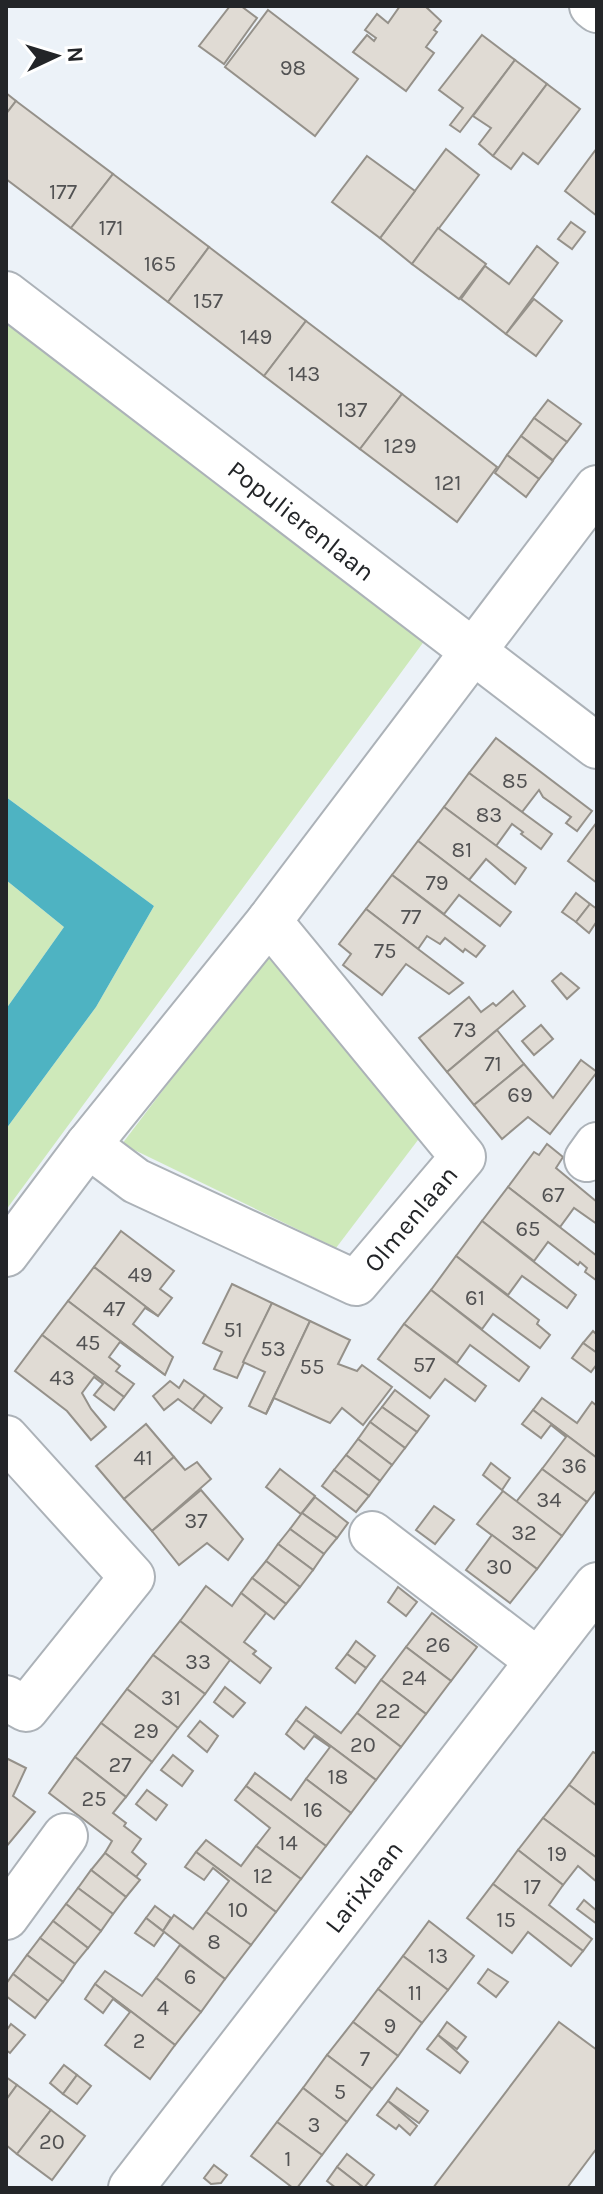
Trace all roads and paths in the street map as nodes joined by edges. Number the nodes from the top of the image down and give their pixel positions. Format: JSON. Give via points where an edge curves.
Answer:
{"nodes":[{"id":1,"x":592,"y":6,"type":"edge"},
{"id":2,"x":597,"y":10,"type":"edge"},
{"id":3,"x":6,"y":294,"type":"edge"},
{"id":4,"x":597,"y":488,"type":"edge"},
{"id":5,"x":473,"y":654,"type":"junction"},
{"id":6,"x":597,"y":746,"type":"edge"},
{"id":7,"x":269,"y":921,"type":"junction"},
{"id":8,"x":88,"y":1145,"type":"junction"},
{"id":9,"x":6,"y":1254,"type":"edge"},
{"id":10,"x":6,"y":1438,"type":"edge"},
{"id":11,"x":372,"y":1534,"type":"dead end"},
{"id":12,"x":597,"y":1585,"type":"edge"},
{"id":13,"x":538,"y":1661,"type":"junction"},
{"id":14,"x":6,"y":1698,"type":"edge"},
{"id":15,"x":65,"y":1836,"type":"dead end"},
{"id":16,"x":6,"y":1917,"type":"edge"},
{"id":17,"x":131,"y":2188,"type":"edge"}],
"edges":[{"from":1,"to":2,"type":"street"},
{"from":3,"to":5,"type":"street","name":"Populierenlaan"},
{"from":4,"to":5,"type":"street"},
{"from":5,"to":6,"type":"street","name":"Populierenlaan"},
{"from":5,"to":7,"type":"street"},
{"from":7,"to":8,"type":"street"},
{"from":7,"to":8,"type":"street","name":"Olmenlaan","via":[[463,1157],[356,1283],[136,1181]]},
{"from":8,"to":9,"type":"street"},
{"from":10,"to":14,"type":"street","via":[[132,1577],[26,1709]]},
{"from":11,"to":13,"type":"street"},
{"from":12,"to":13,"type":"street","name":"Larixlaan"},
{"from":13,"to":17,"type":"street","name":"Larixlaan"},
{"from":15,"to":16,"type":"street"}]}
